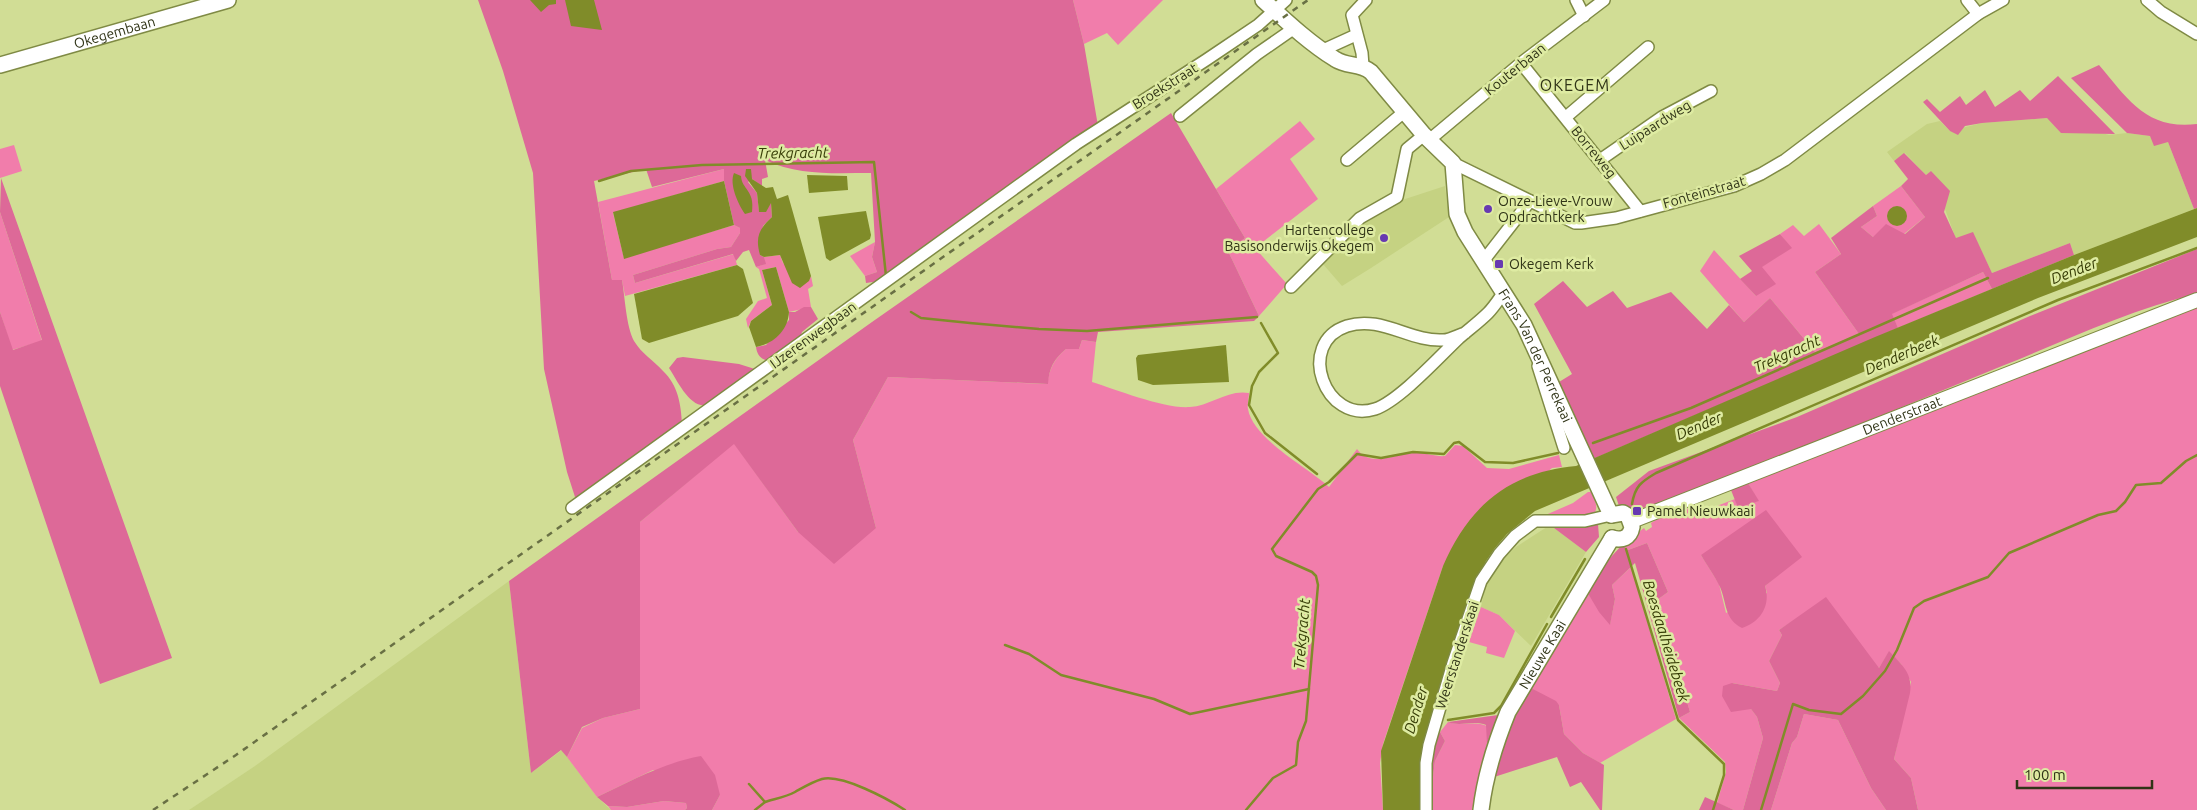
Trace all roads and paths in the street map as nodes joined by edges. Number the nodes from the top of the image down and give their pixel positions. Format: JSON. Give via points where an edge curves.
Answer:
{"nodes":[{"id":1,"x":228,"y":0,"type":"edge"},
{"id":2,"x":1286,"y":0,"type":"edge"},
{"id":3,"x":1366,"y":0,"type":"edge"},
{"id":4,"x":1576,"y":0,"type":"edge"},
{"id":5,"x":1604,"y":0,"type":"edge"},
{"id":6,"x":1967,"y":0,"type":"edge"},
{"id":7,"x":2003,"y":0,"type":"edge"},
{"id":8,"x":2147,"y":0,"type":"edge"},
{"id":9,"x":1269,"y":5,"type":"edge"},
{"id":10,"x":1978,"y":14,"type":"junction"},
{"id":11,"x":1584,"y":16,"type":"junction"},
{"id":12,"x":1293,"y":29,"type":"junction"},
{"id":13,"x":2197,"y":34,"type":"edge"},
{"id":14,"x":1356,"y":36,"type":"junction"},
{"id":15,"x":1648,"y":47,"type":"dead end"},
{"id":16,"x":1323,"y":50,"type":"junction"},
{"id":17,"x":1521,"y":64,"type":"junction"},
{"id":18,"x":0,"y":65,"type":"edge"},
{"id":19,"x":1363,"y":66,"type":"junction"},
{"id":20,"x":1711,"y":91,"type":"dead end"},
{"id":21,"x":1404,"y":112,"type":"junction"},
{"id":22,"x":1180,"y":116,"type":"dead end"},
{"id":23,"x":1566,"y":117,"type":"junction"},
{"id":24,"x":1426,"y":138,"type":"junction"},
{"id":25,"x":1346,"y":160,"type":"dead end"},
{"id":26,"x":1600,"y":160,"type":"junction"},
{"id":27,"x":1054,"y":161,"type":"joint"},
{"id":28,"x":1453,"y":163,"type":"junction"},
{"id":29,"x":1530,"y":201,"type":"junction"},
{"id":30,"x":1640,"y":211,"type":"junction"},
{"id":31,"x":1484,"y":260,"type":"junction"},
{"id":32,"x":1291,"y":287,"type":"dead end"},
{"id":33,"x":1507,"y":297,"type":"junction"},
{"id":34,"x":2197,"y":300,"type":"edge"},
{"id":35,"x":1465,"y":333,"type":"junction"},
{"id":36,"x":1538,"y":357,"type":"junction"},
{"id":37,"x":1564,"y":448,"type":"dead end"},
{"id":38,"x":572,"y":508,"type":"dead end"},
{"id":39,"x":1610,"y":515,"type":"junction"},
{"id":40,"x":1632,"y":521,"type":"junction"},
{"id":41,"x":1612,"y":538,"type":"junction"},
{"id":42,"x":1426,"y":810,"type":"edge"},
{"id":43,"x":1481,"y":810,"type":"edge"}],
"edges":[{"from":1,"to":18,"type":"main road","name":"Okegembaan"},
{"from":2,"to":9,"type":"street","name":"Broekstraat"},
{"from":3,"to":14,"type":"street","via":[[1352,14]]},
{"from":4,"to":11,"type":"street"},
{"from":5,"to":11,"type":"street","name":"Kouterbaan"},
{"from":6,"to":10,"type":"street"},
{"from":7,"to":10,"type":"street","name":"Fonteinstraat"},
{"from":8,"to":13,"type":"street"},
{"from":9,"to":12,"type":"main road"},
{"from":9,"to":27,"type":"street","name":"Broekstraat","via":[[1258,25]]},
{"from":10,"to":30,"type":"street","name":"Fonteinstraat","via":[[1761,174],[1734,186]]},
{"from":11,"to":17,"type":"street","name":"Kouterbaan"},
{"from":12,"to":16,"type":"main road"},
{"from":12,"to":22,"type":"street"},
{"from":14,"to":16,"type":"street"},
{"from":14,"to":19,"type":"street"},
{"from":15,"to":23,"type":"street","name":"Borreweg"},
{"from":16,"to":19,"type":"main road","via":[[1346,64]]},
{"from":17,"to":23,"type":"street","name":"Borreweg"},
{"from":17,"to":24,"type":"street","name":"Kouterbaan"},
{"from":19,"to":21,"type":"main road"},
{"from":20,"to":26,"type":"street","name":"Luipaardweg","via":[[1662,118]]},
{"from":21,"to":24,"type":"main road"},
{"from":21,"to":25,"type":"street"},
{"from":23,"to":26,"type":"street","name":"Borreweg"},
{"from":24,"to":28,"type":"main road"},
{"from":24,"to":32,"type":"street","name":"Kouterbaan","via":[[1407,150],[1397,197],[1360,218]]},
{"from":26,"to":30,"type":"street","name":"Borreweg"},
{"from":27,"to":38,"type":"street","name":"IJzerenwegbaan"},
{"from":28,"to":29,"type":"street","name":"Fonteinstraat"},
{"from":28,"to":31,"type":"main road","name":"Frans Van der Perrekaai","via":[[1457,214]]},
{"from":29,"to":30,"type":"street","name":"Fonteinstraat","via":[[1575,223],[1616,218]]},
{"from":29,"to":31,"type":"street"},
{"from":31,"to":33,"type":"main road","name":"Frans Van der Perrekaai"},
{"from":33,"to":35,"type":"street"},
{"from":33,"to":36,"type":"main road","name":"Frans Van der Perrekaai"},
{"from":34,"to":40,"type":"street","name":"Denderstraat"},
{"from":35,"to":35,"type":"street","via":[[1444,340],[1370,322],[1345,326],[1328,339],[1321,350],[1318,363],[1322,382],[1332,397],[1346,407],[1374,409],[1399,393]]},
{"from":36,"to":37,"type":"street","name":"Frans Van der Perrekaai","via":[[1538,371]]},
{"from":36,"to":39,"type":"main road","name":"Frans Van der Perrekaai"},
{"from":39,"to":40,"type":"main road","via":[[1623,513]]},
{"from":39,"to":41,"type":"main road","via":[[1605,527]]},
{"from":39,"to":42,"type":"street","name":"Weerstanderskaai","via":[[1586,521],[1536,520],[1515,536],[1481,581],[1429,745]]},
{"from":40,"to":41,"type":"main road","via":[[1628,537]]},
{"from":41,"to":43,"type":"main road","name":"Nieuwe Kaai","via":[[1508,712],[1496,742]]}]}
